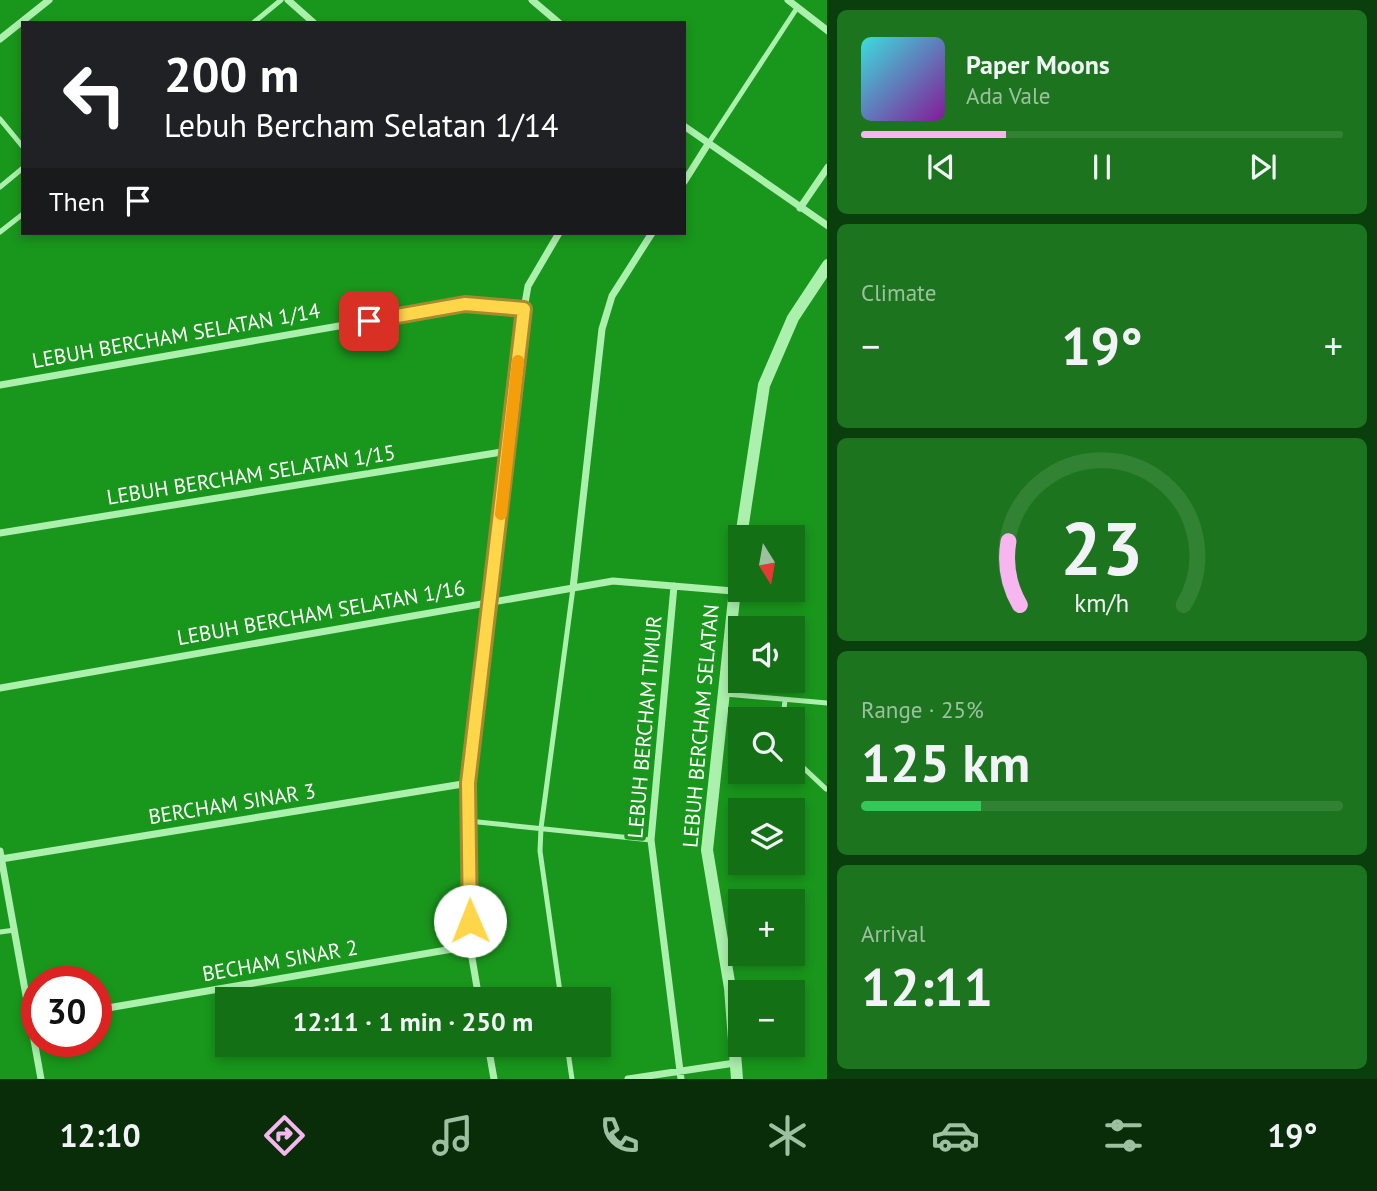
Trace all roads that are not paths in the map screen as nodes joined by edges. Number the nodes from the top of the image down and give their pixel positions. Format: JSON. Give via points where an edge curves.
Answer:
{"nodes":[{"id":1,"x":49,"y":0,"type":"edge"},
{"id":2,"x":281,"y":0,"type":"edge"},
{"id":3,"x":288,"y":0,"type":"edge"},
{"id":4,"x":532,"y":0,"type":"edge"},
{"id":5,"x":788,"y":0,"type":"edge"},
{"id":6,"x":797,"y":8,"type":"junction"},
{"id":7,"x":23,"y":21,"type":"edge"},
{"id":8,"x":255,"y":21,"type":"edge"},
{"id":9,"x":312,"y":21,"type":"edge"},
{"id":10,"x":557,"y":21,"type":"edge"},
{"id":11,"x":21,"y":22,"type":"edge"},
{"id":12,"x":827,"y":30,"type":"edge"},
{"id":13,"x":0,"y":39,"type":"edge"},
{"id":14,"x":0,"y":119,"type":"edge"},
{"id":15,"x":686,"y":128,"type":"edge"},
{"id":16,"x":708,"y":144,"type":"junction"},
{"id":17,"x":21,"y":145,"type":"edge"},
{"id":18,"x":827,"y":168,"type":"edge"},
{"id":19,"x":21,"y":170,"type":"edge"},
{"id":20,"x":686,"y":178,"type":"edge"},
{"id":21,"x":0,"y":187,"type":"edge"},
{"id":22,"x":800,"y":208,"type":"junction"},
{"id":23,"x":21,"y":216,"type":"edge"},
{"id":24,"x":827,"y":225,"type":"edge"},
{"id":25,"x":0,"y":232,"type":"edge"},
{"id":26,"x":558,"y":235,"type":"edge"},
{"id":27,"x":651,"y":235,"type":"edge"},
{"id":28,"x":827,"y":267,"type":"edge"},
{"id":29,"x":524,"y":309,"type":"junction"},
{"id":30,"x":0,"y":385,"type":"edge"},
{"id":31,"x":508,"y":451,"type":"junction"},
{"id":32,"x":743,"y":525,"type":"edge"},
{"id":33,"x":0,"y":533,"type":"edge"},
{"id":34,"x":674,"y":586,"type":"junction"},
{"id":35,"x":573,"y":588,"type":"junction"},
{"id":36,"x":728,"y":591,"type":"edge"},
{"id":37,"x":491,"y":602,"type":"junction"},
{"id":38,"x":732,"y":602,"type":"edge"},
{"id":39,"x":0,"y":688,"type":"edge"},
{"id":40,"x":722,"y":694,"type":"junction"},
{"id":41,"x":785,"y":700,"type":"junction"},
{"id":42,"x":827,"y":703,"type":"edge"},
{"id":43,"x":784,"y":707,"type":"edge"},
{"id":44,"x":805,"y":769,"type":"edge"},
{"id":45,"x":468,"y":783,"type":"junction"},
{"id":46,"x":826,"y":789,"type":"edge"},
{"id":47,"x":468,"y":821,"type":"junction"},
{"id":48,"x":541,"y":828,"type":"junction"},
{"id":49,"x":651,"y":839,"type":"junction"},
{"id":50,"x":1,"y":855,"type":"edge"},
{"id":51,"x":15,"y":930,"type":"junction"},
{"id":52,"x":0,"y":932,"type":"edge"},
{"id":53,"x":470,"y":946,"type":"junction"},
{"id":54,"x":23,"y":966,"type":"edge"},
{"id":55,"x":478,"y":987,"type":"edge"},
{"id":56,"x":559,"y":987,"type":"edge"},
{"id":57,"x":112,"y":1007,"type":"edge"},
{"id":58,"x":38,"y":1057,"type":"edge"},
{"id":59,"x":490,"y":1057,"type":"edge"},
{"id":60,"x":569,"y":1057,"type":"edge"},
{"id":61,"x":735,"y":1063,"type":"junction"},
{"id":62,"x":680,"y":1076,"type":"edge"},
{"id":63,"x":41,"y":1079,"type":"edge"},
{"id":64,"x":494,"y":1079,"type":"edge"},
{"id":65,"x":572,"y":1079,"type":"edge"},
{"id":66,"x":628,"y":1079,"type":"edge"},
{"id":67,"x":737,"y":1079,"type":"edge"}],
"edges":[{"from":1,"to":7,"type":"street"},
{"from":2,"to":8,"type":"lane"},
{"from":3,"to":9,"type":"street"},
{"from":4,"to":10,"type":"street"},
{"from":5,"to":6,"type":"street"},
{"from":6,"to":12,"type":"street"},
{"from":6,"to":16,"type":"lane"},
{"from":11,"to":13,"type":"street"},
{"from":14,"to":17,"type":"lane"},
{"from":15,"to":16,"type":"street"},
{"from":16,"to":20,"type":"street"},
{"from":16,"to":22,"type":"street"},
{"from":18,"to":22,"type":"street"},
{"from":19,"to":21,"type":"lane"},
{"from":22,"to":24,"type":"street"},
{"from":23,"to":25,"type":"lane"},
{"from":26,"to":29,"type":"street","via":[[528,286]]},
{"from":27,"to":35,"type":"street","via":[[612,296],[601,329]]},
{"from":28,"to":32,"type":"street","via":[[793,318],[764,385]]},
{"from":29,"to":30,"type":"street","name":"LEBUH BERCHAM SELATAN 1/14","via":[[465,304]]},
{"from":29,"to":31,"type":"street"},
{"from":31,"to":33,"type":"street","name":"LEBUH BERCHAM SELATAN 1/15"},
{"from":31,"to":37,"type":"street"},
{"from":34,"to":35,"type":"street","name":"LEBUH BERCHAM SELATAN 1/16","via":[[614,581]]},
{"from":34,"to":36,"type":"street","name":"LEBUH BERCHAM SELATAN 1/16"},
{"from":34,"to":49,"type":"street","name":"LEBUH BERCHAM TIMUR"},
{"from":35,"to":37,"type":"street","name":"LEBUH BERCHAM SELATAN 1/16"},
{"from":35,"to":48,"type":"lane"},
{"from":37,"to":39,"type":"street","name":"LEBUH BERCHAM SELATAN 1/16"},
{"from":37,"to":45,"type":"street"},
{"from":38,"to":40,"type":"street","name":"LEBUH BERCHAM SELATAN"},
{"from":40,"to":41,"type":"lane"},
{"from":40,"to":61,"type":"street","name":"LEBUH BERCHAM SELATAN","via":[[707,850],[730,988]]},
{"from":41,"to":42,"type":"lane"},
{"from":41,"to":43,"type":"lane"},
{"from":44,"to":46,"type":"lane"},
{"from":45,"to":47,"type":"street"},
{"from":45,"to":50,"type":"street","name":"BERCHAM SINAR 3"},
{"from":47,"to":48,"type":"lane"},
{"from":47,"to":53,"type":"street"},
{"from":48,"to":49,"type":"lane"},
{"from":48,"to":56,"type":"lane","via":[[540,851]]},
{"from":49,"to":62,"type":"street","name":"LEBUH BERCHAM TIMUR"},
{"from":50,"to":51,"type":"street"},
{"from":51,"to":52,"type":"lane"},
{"from":51,"to":54,"type":"street"},
{"from":53,"to":55,"type":"street"},
{"from":53,"to":57,"type":"street","name":"BECHAM SINAR 2"},
{"from":58,"to":63,"type":"street"},
{"from":59,"to":64,"type":"street"},
{"from":60,"to":65,"type":"lane"},
{"from":61,"to":62,"type":"street"},
{"from":61,"to":67,"type":"street","name":"LEBUH BERCHAM SELATAN"},
{"from":62,"to":66,"type":"street"}]}
